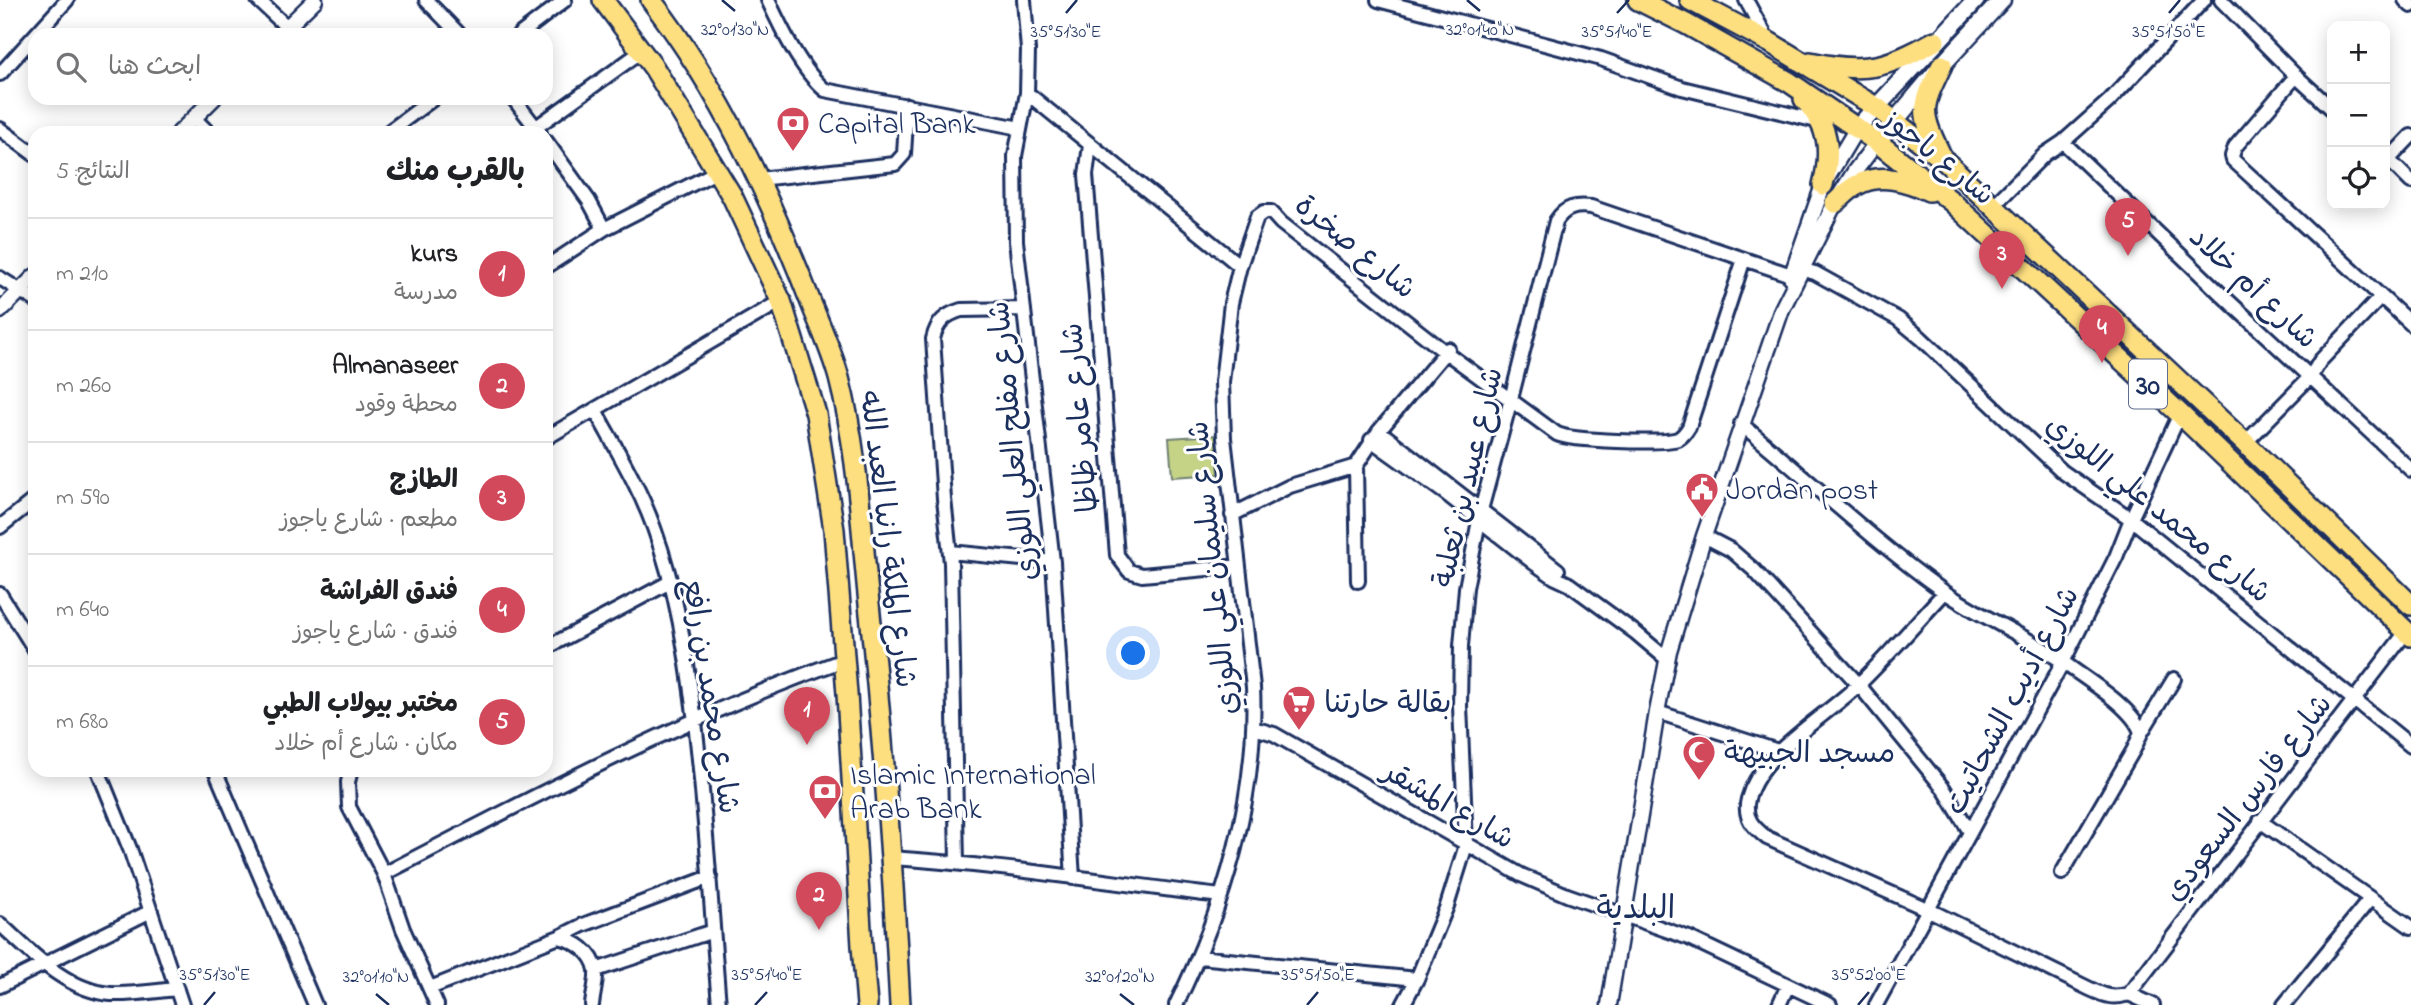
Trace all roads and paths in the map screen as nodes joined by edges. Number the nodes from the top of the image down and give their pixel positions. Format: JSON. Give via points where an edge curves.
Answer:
{"nodes":[{"id":1,"x":67,"y":0,"type":"edge"},
{"id":2,"x":258,"y":0,"type":"edge"},
{"id":3,"x":315,"y":0,"type":"edge"},
{"id":4,"x":426,"y":0,"type":"edge"},
{"id":5,"x":565,"y":0,"type":"edge"},
{"id":6,"x":603,"y":0,"type":"edge"},
{"id":7,"x":768,"y":0,"type":"edge"},
{"id":8,"x":1024,"y":0,"type":"edge"},
{"id":9,"x":1378,"y":0,"type":"edge"},
{"id":10,"x":1638,"y":0,"type":"edge"},
{"id":11,"x":1746,"y":0,"type":"edge"},
{"id":12,"x":1976,"y":0,"type":"edge"},
{"id":13,"x":2002,"y":0,"type":"edge"},
{"id":14,"x":2204,"y":0,"type":"edge"},
{"id":15,"x":2221,"y":0,"type":"edge"},
{"id":16,"x":2405,"y":0,"type":"edge"},
{"id":17,"x":1694,"y":1,"type":"edge"},
{"id":18,"x":658,"y":5,"type":"edge"},
{"id":19,"x":2411,"y":6,"type":"edge"},
{"id":20,"x":42,"y":28,"type":"edge"},
{"id":21,"x":281,"y":28,"type":"edge"},
{"id":22,"x":286,"y":28,"type":"edge"},
{"id":23,"x":453,"y":28,"type":"edge"},
{"id":24,"x":528,"y":28,"type":"edge"},
{"id":25,"x":1935,"y":41,"type":"junction"},
{"id":26,"x":1769,"y":42,"type":"junction"},
{"id":27,"x":28,"y":43,"type":"edge"},
{"id":28,"x":642,"y":51,"type":"junction"},
{"id":29,"x":1796,"y":59,"type":"junction"},
{"id":30,"x":1942,"y":65,"type":"junction"},
{"id":31,"x":0,"y":74,"type":"edge"},
{"id":32,"x":2296,"y":76,"type":"junction"},
{"id":33,"x":1789,"y":82,"type":"junction"},
{"id":34,"x":1027,"y":93,"type":"junction"},
{"id":35,"x":2327,"y":104,"type":"edge"},
{"id":36,"x":207,"y":105,"type":"edge"},
{"id":37,"x":425,"y":105,"type":"edge"},
{"id":38,"x":518,"y":105,"type":"edge"},
{"id":39,"x":906,"y":105,"type":"junction"},
{"id":40,"x":1876,"y":107,"type":"junction"},
{"id":41,"x":194,"y":118,"type":"junction"},
{"id":42,"x":1895,"y":121,"type":"junction"},
{"id":43,"x":1821,"y":122,"type":"junction"},
{"id":44,"x":186,"y":126,"type":"edge"},
{"id":45,"x":202,"y":126,"type":"edge"},
{"id":46,"x":396,"y":126,"type":"edge"},
{"id":47,"x":532,"y":126,"type":"edge"},
{"id":48,"x":542,"y":126,"type":"edge"},
{"id":49,"x":0,"y":128,"type":"edge"},
{"id":50,"x":1020,"y":128,"type":"junction"},
{"id":51,"x":1857,"y":128,"type":"junction"},
{"id":52,"x":2411,"y":135,"type":"edge"},
{"id":53,"x":1877,"y":142,"type":"junction"},
{"id":54,"x":2063,"y":142,"type":"junction"},
{"id":55,"x":1090,"y":145,"type":"junction"},
{"id":56,"x":28,"y":150,"type":"edge"},
{"id":57,"x":553,"y":151,"type":"edge"},
{"id":58,"x":2390,"y":155,"type":"edge"},
{"id":59,"x":1944,"y":160,"type":"junction"},
{"id":60,"x":2390,"y":161,"type":"edge"},
{"id":61,"x":718,"y":171,"type":"junction"},
{"id":62,"x":759,"y":178,"type":"junction"},
{"id":63,"x":2411,"y":182,"type":"edge"},
{"id":64,"x":1823,"y":185,"type":"junction"},
{"id":65,"x":1951,"y":201,"type":"junction"},
{"id":66,"x":1835,"y":203,"type":"junction"},
{"id":67,"x":1994,"y":205,"type":"junction"},
{"id":68,"x":1566,"y":209,"type":"joint"},
{"id":69,"x":1271,"y":212,"type":"joint"},
{"id":70,"x":604,"y":229,"type":"junction"},
{"id":71,"x":1744,"y":259,"type":"junction"},
{"id":72,"x":553,"y":262,"type":"edge"},
{"id":73,"x":1240,"y":266,"type":"junction"},
{"id":74,"x":1797,"y":273,"type":"junction"},
{"id":75,"x":0,"y":278,"type":"edge"},
{"id":76,"x":28,"y":283,"type":"edge"},
{"id":77,"x":20,"y":290,"type":"junction"},
{"id":78,"x":28,"y":295,"type":"edge"},
{"id":79,"x":2381,"y":297,"type":"junction"},
{"id":80,"x":781,"y":300,"type":"junction"},
{"id":81,"x":1024,"y":309,"type":"junction"},
{"id":82,"x":0,"y":312,"type":"edge"},
{"id":83,"x":2411,"y":324,"type":"edge"},
{"id":84,"x":1450,"y":353,"type":"junction"},
{"id":85,"x":2311,"y":376,"type":"junction"},
{"id":86,"x":1511,"y":399,"type":"junction"},
{"id":87,"x":595,"y":410,"type":"junction"},
{"id":88,"x":2180,"y":414,"type":"junction"},
{"id":89,"x":1741,"y":424,"type":"junction"},
{"id":90,"x":553,"y":434,"type":"edge"},
{"id":91,"x":1375,"y":435,"type":"junction"},
{"id":92,"x":2245,"y":443,"type":"junction"},
{"id":93,"x":1356,"y":466,"type":"junction"},
{"id":94,"x":2411,"y":470,"type":"edge"},
{"id":95,"x":28,"y":505,"type":"edge"},
{"id":96,"x":1232,"y":515,"type":"junction"},
{"id":97,"x":1480,"y":515,"type":"junction"},
{"id":98,"x":2131,"y":519,"type":"junction"},
{"id":99,"x":0,"y":527,"type":"edge"},
{"id":100,"x":1704,"y":536,"type":"junction"},
{"id":101,"x":950,"y":552,"type":"junction"},
{"id":102,"x":1053,"y":562,"type":"junction"},
{"id":103,"x":1239,"y":566,"type":"junction"},
{"id":104,"x":1358,"y":581,"type":"dead end"},
{"id":105,"x":670,"y":582,"type":"junction"},
{"id":106,"x":1945,"y":592,"type":"junction"},
{"id":107,"x":0,"y":594,"type":"edge"},
{"id":108,"x":2411,"y":605,"type":"edge"},
{"id":109,"x":2408,"y":634,"type":"edge"},
{"id":110,"x":28,"y":639,"type":"edge"},
{"id":111,"x":553,"y":644,"type":"edge"},
{"id":112,"x":844,"y":660,"type":"junction"},
{"id":113,"x":1668,"y":660,"type":"junction"},
{"id":114,"x":2063,"y":662,"type":"junction"},
{"id":115,"x":2174,"y":679,"type":"dead end"},
{"id":116,"x":1859,"y":685,"type":"junction"},
{"id":117,"x":2355,"y":701,"type":"junction"},
{"id":118,"x":1657,"y":712,"type":"junction"},
{"id":119,"x":695,"y":722,"type":"junction"},
{"id":120,"x":1254,"y":728,"type":"junction"},
{"id":121,"x":2140,"y":733,"type":"junction"},
{"id":122,"x":2411,"y":746,"type":"edge"},
{"id":123,"x":1779,"y":751,"type":"junction"},
{"id":124,"x":101,"y":777,"type":"edge"},
{"id":125,"x":218,"y":777,"type":"edge"},
{"id":126,"x":350,"y":777,"type":"edge"},
{"id":127,"x":2260,"y":821,"type":"junction"},
{"id":128,"x":1970,"y":832,"type":"junction"},
{"id":129,"x":1466,"y":845,"type":"junction"},
{"id":130,"x":891,"y":858,"type":"junction"},
{"id":131,"x":957,"y":862,"type":"junction"},
{"id":132,"x":2062,"y":873,"type":"dead end"},
{"id":133,"x":384,"y":874,"type":"junction"},
{"id":134,"x":709,"y":877,"type":"junction"},
{"id":135,"x":1073,"y":878,"type":"junction"},
{"id":136,"x":1220,"y":896,"type":"junction"},
{"id":137,"x":2370,"y":899,"type":"junction"},
{"id":138,"x":1929,"y":910,"type":"junction"},
{"id":139,"x":151,"y":911,"type":"junction"},
{"id":140,"x":1624,"y":915,"type":"junction"},
{"id":141,"x":0,"y":924,"type":"edge"},
{"id":142,"x":2411,"y":927,"type":"edge"},
{"id":143,"x":713,"y":931,"type":"junction"},
{"id":144,"x":559,"y":937,"type":"junction"},
{"id":145,"x":1199,"y":957,"type":"junction"},
{"id":146,"x":46,"y":965,"type":"junction"},
{"id":147,"x":596,"y":970,"type":"junction"},
{"id":148,"x":1417,"y":979,"type":"junction"},
{"id":149,"x":1788,"y":985,"type":"junction"},
{"id":150,"x":0,"y":986,"type":"edge"},
{"id":151,"x":430,"y":988,"type":"junction"},
{"id":152,"x":177,"y":989,"type":"junction"},
{"id":153,"x":2129,"y":994,"type":"junction"},
{"id":154,"x":182,"y":1005,"type":"edge"},
{"id":155,"x":314,"y":1005,"type":"edge"},
{"id":156,"x":437,"y":1005,"type":"edge"},
{"id":157,"x":592,"y":1005,"type":"edge"},
{"id":158,"x":719,"y":1005,"type":"edge"},
{"id":159,"x":867,"y":1005,"type":"edge"},
{"id":160,"x":900,"y":1005,"type":"edge"},
{"id":161,"x":1175,"y":1005,"type":"edge"},
{"id":162,"x":1403,"y":1005,"type":"edge"},
{"id":163,"x":1609,"y":1005,"type":"edge"},
{"id":164,"x":1780,"y":1005,"type":"edge"},
{"id":165,"x":1830,"y":1005,"type":"edge"},
{"id":166,"x":1877,"y":1005,"type":"edge"},
{"id":167,"x":2153,"y":1005,"type":"edge"},
{"id":168,"x":2284,"y":1005,"type":"edge"}],
"edges":[{"from":1,"to":20,"type":"street"},
{"from":2,"to":21,"type":"street"},
{"from":3,"to":22,"type":"street"},
{"from":4,"to":23,"type":"street"},
{"from":5,"to":24,"type":"street"},
{"from":6,"to":28,"type":"main road","name":"شارع الملكة رانيا العبد الله"},
{"from":7,"to":39,"type":"street","via":[[810,74],[825,90]]},
{"from":8,"to":34,"type":"street","name":"شارع مفلح العلي اللوزي"},
{"from":9,"to":43,"type":"street","via":[[1601,59],[1682,88]]},
{"from":10,"to":33,"type":"main road","name":"شارع ياجوز","number":"30"},
{"from":11,"to":26,"type":"street"},
{"from":12,"to":25,"type":"main road"},
{"from":13,"to":30,"type":"main road"},
{"from":14,"to":54,"type":"street","via":[[2109,101]]},
{"from":15,"to":32,"type":"street"},
{"from":16,"to":19,"type":"street"},
{"from":17,"to":26,"type":"main road","name":"شارع ياجوز","number":"30"},
{"from":18,"to":62,"type":"main road","name":"شارع الملكة رانيا العبد الله"},
{"from":25,"to":29,"type":"main road","via":[[1872,68],[1839,68]]},
{"from":25,"to":40,"type":"main road"},
{"from":26,"to":29,"type":"main road","name":"شارع ياجوز","number":"30"},
{"from":27,"to":31,"type":"street"},
{"from":28,"to":48,"type":"street"},
{"from":28,"to":61,"type":"main road","name":"شارع الملكة رانيا العبد الله"},
{"from":29,"to":40,"type":"main road","name":"شارع ياجوز","number":"30"},
{"from":30,"to":42,"type":"main road"},
{"from":30,"to":59,"type":"main road","via":[[1924,113]]},
{"from":32,"to":35,"type":"street"},
{"from":32,"to":79,"type":"street","via":[[2232,156]]},
{"from":33,"to":43,"type":"main road"},
{"from":33,"to":51,"type":"main road","name":"شارع ياجوز","number":"30"},
{"from":34,"to":50,"type":"street","name":"شارع مفلح العلي اللوزي"},
{"from":34,"to":55,"type":"street"},
{"from":36,"to":41,"type":"street"},
{"from":37,"to":46,"type":"street"},
{"from":38,"to":47,"type":"street"},
{"from":39,"to":50,"type":"street"},
{"from":39,"to":62,"type":"street","via":[[904,154],[895,164]]},
{"from":40,"to":42,"type":"main road","name":"شارع ياجوز","number":"30"},
{"from":40,"to":51,"type":"main road"},
{"from":41,"to":44,"type":"street"},
{"from":41,"to":45,"type":"street"},
{"from":42,"to":53,"type":"main road"},
{"from":42,"to":59,"type":"main road","name":"شارع ياجوز","number":"30"},
{"from":43,"to":64,"type":"main road","via":[[1829,162]]},
{"from":49,"to":56,"type":"street"},
{"from":50,"to":81,"type":"street","name":"شارع مفلح العلي اللوزي","via":[[1015,156],[1015,228]]},
{"from":51,"to":53,"type":"main road","name":"شارع ياجوز","number":"30"},
{"from":51,"to":64,"type":"street"},
{"from":52,"to":58,"type":"street"},
{"from":53,"to":65,"type":"main road","name":"شارع ياجوز","number":"30"},
{"from":53,"to":66,"type":"street"},
{"from":54,"to":67,"type":"street"},
{"from":54,"to":85,"type":"street","name":"شارع أم خلاد"},
{"from":55,"to":73,"type":"street"},
{"from":55,"to":103,"type":"street","name":"شارع عامر ظاظا","via":[[1086,175],[1118,555],[1129,571],[1142,575]]},
{"from":57,"to":70,"type":"street"},
{"from":59,"to":67,"type":"main road","name":"شارع ياجوز","number":"30"},
{"from":60,"to":63,"type":"street"},
{"from":61,"to":70,"type":"street"},
{"from":61,"to":80,"type":"main road","name":"شارع الملكة رانيا العبد الله"},
{"from":62,"to":130,"type":"main road","name":"شارع الملكة رانيا العبد الله","via":[[829,347],[845,406],[880,699]]},
{"from":64,"to":74,"type":"street"},
{"from":65,"to":66,"type":"main road","via":[[1890,178],[1857,184]]},
{"from":65,"to":88,"type":"main road","name":"شارع ياجوز","number":"30"},
{"from":66,"to":74,"type":"street"},
{"from":67,"to":92,"type":"main road","name":"شارع ياجوز","number":"30"},
{"from":68,"to":71,"type":"street","name":"شارع محمد علي اللوزي","via":[[1591,207]]},
{"from":68,"to":86,"type":"street","name":"شارع عبيد بن ثعلبة","via":[[1553,228]]},
{"from":69,"to":73,"type":"street","name":"شارع سليمان علي اللوزي","via":[[1257,216]]},
{"from":69,"to":84,"type":"street","name":"شارع صخرة"},
{"from":70,"to":72,"type":"street"},
{"from":71,"to":74,"type":"street","name":"شارع محمد علي اللوزي"},
{"from":71,"to":86,"type":"street","name":"شارع صخرة","via":[[1689,427],[1679,438],[1617,441],[1563,436]]},
{"from":73,"to":96,"type":"street","name":"شارع سليمان علي اللوزي","via":[[1222,382]]},
{"from":74,"to":89,"type":"street"},
{"from":74,"to":98,"type":"street","name":"شارع محمد علي اللوزي","via":[[1815,273],[1898,320],[1957,369],[2063,472]]},
{"from":75,"to":77,"type":"street"},
{"from":76,"to":77,"type":"street"},
{"from":77,"to":78,"type":"street"},
{"from":77,"to":82,"type":"street"},
{"from":79,"to":83,"type":"street"},
{"from":79,"to":85,"type":"street"},
{"from":80,"to":87,"type":"street"},
{"from":80,"to":112,"type":"main road","name":"شارع الملكة رانيا العبد الله","via":[[816,414],[834,530]]},
{"from":81,"to":101,"type":"street","via":[[961,310],[942,319],[936,328],[936,394]]},
{"from":81,"to":102,"type":"street","name":"شارع مفلح العلي اللوزي"},
{"from":84,"to":86,"type":"street","name":"شارع صخرة"},
{"from":84,"to":91,"type":"street"},
{"from":85,"to":92,"type":"street"},
{"from":85,"to":94,"type":"street","name":"شارع أم خلاد"},
{"from":86,"to":97,"type":"street","name":"شارع عبيد بن ثعلبة"},
{"from":87,"to":90,"type":"street"},
{"from":87,"to":105,"type":"street","name":"شارع محمد بن رافع","via":[[631,474],[654,527]]},
{"from":88,"to":98,"type":"street","name":"شارع أديب الشحاتيت"},
{"from":88,"to":109,"type":"main road","name":"شارع ياجوز","number":"30"},
{"from":89,"to":100,"type":"street"},
{"from":89,"to":106,"type":"street"},
{"from":91,"to":93,"type":"street"},
{"from":91,"to":97,"type":"street"},
{"from":92,"to":108,"type":"main road","name":"شارع ياجوز","number":"30"},
{"from":93,"to":96,"type":"street","via":[[1290,486]]},
{"from":93,"to":104,"type":"street"},
{"from":95,"to":99,"type":"street"},
{"from":96,"to":103,"type":"street","name":"شارع سليمان علي اللوزي"},
{"from":97,"to":113,"type":"street","via":[[1558,570],[1569,584]]},
{"from":97,"to":129,"type":"street","name":"شارع عبيد بن ثعلبة","via":[[1461,646]]},
{"from":98,"to":114,"type":"street","name":"شارع أديب الشحاتيت"},
{"from":98,"to":117,"type":"street","name":"شارع محمد علي اللوزي"},
{"from":100,"to":113,"type":"street"},
{"from":100,"to":116,"type":"street","via":[[1755,570]]},
{"from":101,"to":102,"type":"street"},
{"from":101,"to":131,"type":"street"},
{"from":102,"to":135,"type":"street","name":"شارع مفلح العلي اللوزي"},
{"from":103,"to":120,"type":"street","name":"شارع سليمان علي اللوزي"},
{"from":105,"to":111,"type":"street"},
{"from":105,"to":119,"type":"street","name":"شارع محمد بن رافع"},
{"from":106,"to":114,"type":"street"},
{"from":106,"to":116,"type":"street"},
{"from":107,"to":110,"type":"street"},
{"from":109,"to":117,"type":"street","name":"شارع فارس السعودي"},
{"from":112,"to":119,"type":"street"},
{"from":112,"to":159,"type":"main road","name":"شارع الملكة رانيا العبد الله"},
{"from":113,"to":118,"type":"street"},
{"from":114,"to":121,"type":"street","via":[[2134,719]]},
{"from":114,"to":128,"type":"street","name":"شارع أديب الشحاتيت"},
{"from":115,"to":121,"type":"street"},
{"from":116,"to":123,"type":"street"},
{"from":116,"to":128,"type":"street","via":[[1944,789]]},
{"from":117,"to":122,"type":"street","name":"شارع محمد علي اللوزي"},
{"from":117,"to":127,"type":"street","name":"شارع فارس السعودي"},
{"from":118,"to":123,"type":"street"},
{"from":118,"to":140,"type":"street"},
{"from":119,"to":133,"type":"street"},
{"from":119,"to":134,"type":"street","name":"شارع محمد بن رافع"},
{"from":120,"to":129,"type":"street","name":"شارع المشقر","via":[[1274,734]]},
{"from":120,"to":136,"type":"street","name":"شارع سليمان علي اللوزي","via":[[1234,853]]},
{"from":121,"to":132,"type":"street"},
{"from":123,"to":138,"type":"street","via":[[1755,780],[1747,800],[1749,821],[1757,830]]},
{"from":124,"to":139,"type":"street"},
{"from":125,"to":155,"type":"street"},
{"from":126,"to":133,"type":"street","via":[[349,807]]},
{"from":127,"to":137,"type":"street"},
{"from":127,"to":153,"type":"street","name":"شارع فارس السعودي"},
{"from":128,"to":138,"type":"street","name":"شارع أديب الشحاتيت"},
{"from":129,"to":140,"type":"street","name":"شارع المشقر","via":[[1521,875]]},
{"from":129,"to":148,"type":"street","name":"شارع عبيد بن ثعلبة"},
{"from":130,"to":131,"type":"street"},
{"from":130,"to":160,"type":"main road","name":"شارع الملكة رانيا العبد الله"},
{"from":131,"to":135,"type":"street"},
{"from":133,"to":151,"type":"street"},
{"from":134,"to":143,"type":"street","name":"شارع محمد بن رافع"},
{"from":134,"to":144,"type":"street"},
{"from":135,"to":136,"type":"street"},
{"from":136,"to":145,"type":"street","name":"شارع سليمان علي اللوزي"},
{"from":137,"to":142,"type":"street"},
{"from":137,"to":168,"type":"street"},
{"from":138,"to":153,"type":"street","via":[[2108,997]]},
{"from":138,"to":166,"type":"street","name":"شارع أديب الشحاتيت"},
{"from":139,"to":146,"type":"street"},
{"from":139,"to":152,"type":"street"},
{"from":140,"to":149,"type":"street","name":"شارع المشقر","via":[[1689,938]]},
{"from":140,"to":163,"type":"street"},
{"from":141,"to":146,"type":"street"},
{"from":143,"to":147,"type":"street"},
{"from":143,"to":158,"type":"street","name":"شارع محمد بن رافع"},
{"from":144,"to":147,"type":"street","via":[[582,947]]},
{"from":144,"to":151,"type":"street"},
{"from":145,"to":148,"type":"street"},
{"from":145,"to":161,"type":"street","name":"شارع سليمان علي اللوزي"},
{"from":146,"to":150,"type":"street"},
{"from":146,"to":152,"type":"street","via":[[69,981],[109,994]]},
{"from":147,"to":157,"type":"street"},
{"from":148,"to":162,"type":"street","name":"شارع عبيد بن ثعلبة"},
{"from":149,"to":164,"type":"street"},
{"from":149,"to":165,"type":"street","name":"شارع المشقر"},
{"from":151,"to":156,"type":"street"},
{"from":152,"to":154,"type":"street"},
{"from":153,"to":167,"type":"street"}]}
